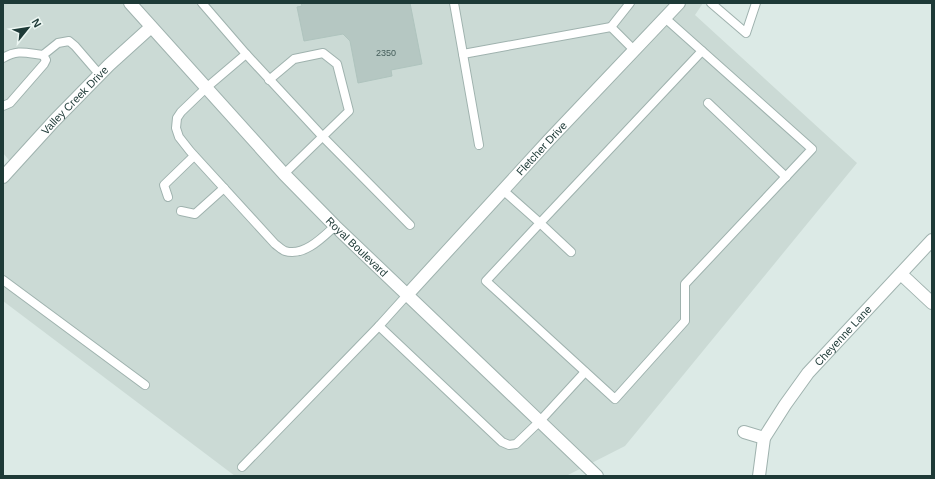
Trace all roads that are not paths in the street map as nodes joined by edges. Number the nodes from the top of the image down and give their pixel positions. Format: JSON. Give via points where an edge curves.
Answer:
{"nodes":[{"id":1,"x":130,"y":3,"type":"edge"},
{"id":2,"x":202,"y":3,"type":"edge"},
{"id":3,"x":454,"y":3,"type":"edge"},
{"id":4,"x":630,"y":3,"type":"edge"},
{"id":5,"x":679,"y":3,"type":"edge"},
{"id":6,"x":711,"y":3,"type":"edge"},
{"id":7,"x":756,"y":3,"type":"edge"},
{"id":8,"x":665,"y":18,"type":"junction"},
{"id":9,"x":151,"y":27,"type":"junction"},
{"id":10,"x":611,"y":27,"type":"junction"},
{"id":11,"x":634,"y":50,"type":"junction"},
{"id":12,"x":702,"y":51,"type":"junction"},
{"id":13,"x":246,"y":54,"type":"junction"},
{"id":14,"x":463,"y":54,"type":"junction"},
{"id":15,"x":43,"y":55,"type":"junction"},
{"id":16,"x":3,"y":58,"type":"edge"},
{"id":17,"x":100,"y":75,"type":"junction"},
{"id":18,"x":269,"y":80,"type":"junction"},
{"id":19,"x":206,"y":88,"type":"junction"},
{"id":20,"x":708,"y":104,"type":"dead end"},
{"id":21,"x":3,"y":106,"type":"edge"},
{"id":22,"x":323,"y":137,"type":"junction"},
{"id":23,"x":479,"y":145,"type":"dead end"},
{"id":24,"x":194,"y":156,"type":"junction"},
{"id":25,"x":284,"y":174,"type":"junction"},
{"id":26,"x":3,"y":176,"type":"edge"},
{"id":27,"x":786,"y":177,"type":"junction"},
{"id":28,"x":224,"y":188,"type":"junction"},
{"id":29,"x":504,"y":191,"type":"junction"},
{"id":30,"x":168,"y":197,"type":"dead end"},
{"id":31,"x":181,"y":212,"type":"dead end"},
{"id":32,"x":540,"y":223,"type":"junction"},
{"id":33,"x":410,"y":224,"type":"dead end"},
{"id":34,"x":335,"y":226,"type":"junction"},
{"id":35,"x":932,"y":240,"type":"edge"},
{"id":36,"x":571,"y":252,"type":"dead end"},
{"id":37,"x":901,"y":274,"type":"junction"},
{"id":38,"x":3,"y":280,"type":"edge"},
{"id":39,"x":407,"y":295,"type":"junction"},
{"id":40,"x":932,"y":303,"type":"edge"},
{"id":41,"x":379,"y":326,"type":"junction"},
{"id":42,"x":586,"y":372,"type":"junction"},
{"id":43,"x":145,"y":386,"type":"dead end"},
{"id":44,"x":540,"y":421,"type":"junction"},
{"id":45,"x":744,"y":432,"type":"dead end"},
{"id":46,"x":764,"y":438,"type":"junction"},
{"id":47,"x":242,"y":467,"type":"dead end"},
{"id":48,"x":597,"y":476,"type":"edge"},
{"id":49,"x":760,"y":476,"type":"edge"}],
"edges":[{"from":1,"to":9,"type":"street","name":"Royal Boulevard"},
{"from":2,"to":13,"type":"lane"},
{"from":3,"to":14,"type":"lane"},
{"from":4,"to":10,"type":"lane"},
{"from":5,"to":8,"type":"street","name":"Fletcher Drive"},
{"from":6,"to":7,"type":"lane","via":[[746,34]]},
{"from":8,"to":11,"type":"street","name":"Fletcher Drive"},
{"from":8,"to":12,"type":"lane"},
{"from":9,"to":17,"type":"street","name":"Valley Creek Drive"},
{"from":9,"to":19,"type":"street","name":"Royal Boulevard"},
{"from":10,"to":11,"type":"lane"},
{"from":10,"to":14,"type":"lane"},
{"from":11,"to":29,"type":"street","name":"Fletcher Drive"},
{"from":12,"to":27,"type":"lane","via":[[812,149]]},
{"from":12,"to":32,"type":"lane"},
{"from":13,"to":18,"type":"lane"},
{"from":13,"to":19,"type":"lane"},
{"from":14,"to":23,"type":"lane"},
{"from":15,"to":16,"type":"lane","via":[[18,52]]},
{"from":15,"to":17,"type":"lane","via":[[58,43],[69,42]]},
{"from":15,"to":21,"type":"lane","via":[[46,60],[44,64],[10,103]]},
{"from":17,"to":26,"type":"street","name":"Valley Creek Drive"},
{"from":18,"to":22,"type":"lane"},
{"from":18,"to":22,"type":"lane","via":[[294,59],[323,53],[337,64],[349,111]]},
{"from":19,"to":24,"type":"lane","via":[[177,118],[176,128],[179,137]]},
{"from":19,"to":25,"type":"street","name":"Royal Boulevard"},
{"from":20,"to":27,"type":"lane"},
{"from":22,"to":25,"type":"lane"},
{"from":22,"to":33,"type":"lane"},
{"from":24,"to":28,"type":"lane"},
{"from":24,"to":30,"type":"lane","via":[[164,185]]},
{"from":25,"to":34,"type":"street","name":"Royal Boulevard"},
{"from":27,"to":42,"type":"lane","via":[[685,284],[685,321],[614,399]]},
{"from":28,"to":31,"type":"lane","via":[[194,214]]},
{"from":28,"to":34,"type":"lane","via":[[275,244],[285,251],[306,249]]},
{"from":29,"to":32,"type":"lane"},
{"from":29,"to":39,"type":"street","name":"Fletcher Drive"},
{"from":32,"to":36,"type":"lane"},
{"from":32,"to":42,"type":"lane","via":[[486,281]]},
{"from":34,"to":39,"type":"street","name":"Royal Boulevard"},
{"from":35,"to":37,"type":"street","name":"Cheyenne Lane"},
{"from":37,"to":40,"type":"street"},
{"from":37,"to":46,"type":"street","name":"Cheyenne Lane","via":[[808,373]]},
{"from":38,"to":43,"type":"lane"},
{"from":39,"to":41,"type":"lane"},
{"from":39,"to":44,"type":"street","name":"Royal Boulevard"},
{"from":41,"to":44,"type":"lane","via":[[502,442],[516,444]]},
{"from":41,"to":47,"type":"lane"},
{"from":42,"to":44,"type":"lane"},
{"from":44,"to":48,"type":"street","name":"Royal Boulevard"},
{"from":45,"to":46,"type":"street"},
{"from":46,"to":49,"type":"street","name":"Cheyenne Lane"}]}
